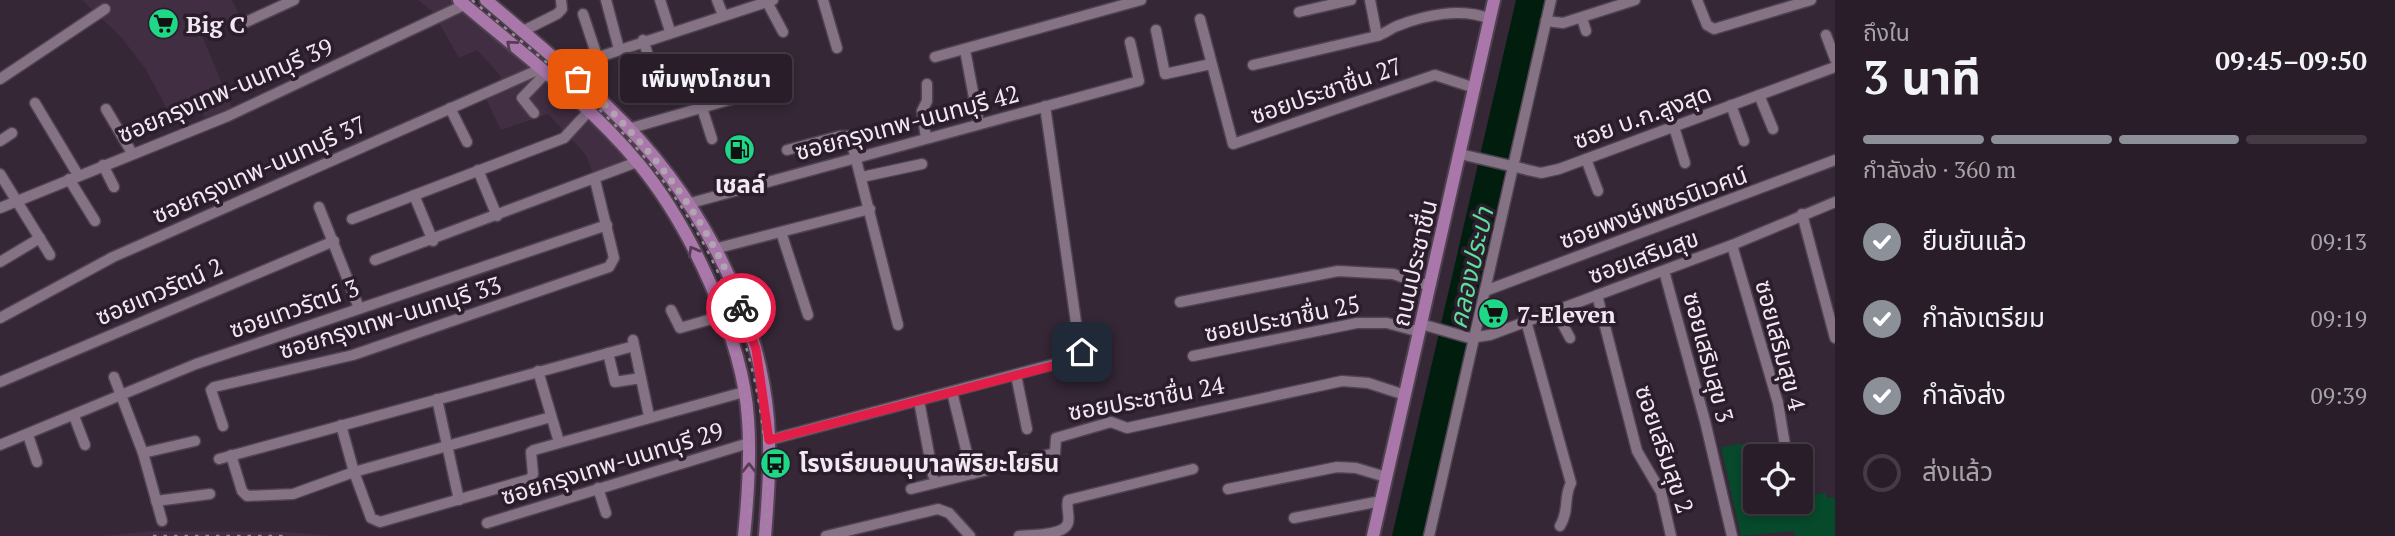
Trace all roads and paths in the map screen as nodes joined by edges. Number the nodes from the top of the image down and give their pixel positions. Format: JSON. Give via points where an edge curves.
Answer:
{"nodes":[{"id":1,"x":294,"y":0,"type":"edge"},
{"id":2,"x":486,"y":0,"type":"edge"},
{"id":3,"x":561,"y":0,"type":"edge"},
{"id":4,"x":606,"y":0,"type":"edge"},
{"id":5,"x":660,"y":0,"type":"edge"},
{"id":6,"x":717,"y":0,"type":"edge"},
{"id":7,"x":823,"y":0,"type":"edge"},
{"id":8,"x":1351,"y":0,"type":"edge"},
{"id":9,"x":1370,"y":0,"type":"edge"},
{"id":10,"x":1494,"y":0,"type":"edge"},
{"id":11,"x":1551,"y":0,"type":"edge"},
{"id":12,"x":1635,"y":0,"type":"edge"},
{"id":13,"x":1697,"y":0,"type":"edge"},
{"id":14,"x":1811,"y":0,"type":"edge"},
{"id":15,"x":770,"y":1,"type":"edge"},
{"id":16,"x":1134,"y":1,"type":"edge"},
{"id":17,"x":461,"y":2,"type":"edge"},
{"id":18,"x":105,"y":9,"type":"dead end"},
{"id":19,"x":1299,"y":12,"type":"dead end"},
{"id":20,"x":583,"y":14,"type":"dead end"},
{"id":21,"x":723,"y":15,"type":"junction"},
{"id":22,"x":1582,"y":18,"type":"junction"},
{"id":23,"x":1200,"y":19,"type":"dead end"},
{"id":24,"x":1490,"y":19,"type":"junction"},
{"id":25,"x":1546,"y":21,"type":"junction"},
{"id":26,"x":246,"y":22,"type":"dead end"},
{"id":27,"x":1156,"y":30,"type":"dead end"},
{"id":28,"x":523,"y":31,"type":"junction"},
{"id":29,"x":670,"y":31,"type":"junction"},
{"id":30,"x":1586,"y":32,"type":"dead end"},
{"id":31,"x":783,"y":33,"type":"dead end"},
{"id":32,"x":1826,"y":35,"type":"dead end"},
{"id":33,"x":1377,"y":36,"type":"junction"},
{"id":34,"x":643,"y":40,"type":"junction"},
{"id":35,"x":1130,"y":42,"type":"dead end"},
{"id":36,"x":837,"y":48,"type":"dead end"},
{"id":37,"x":619,"y":49,"type":"junction"},
{"id":38,"x":965,"y":50,"type":"junction"},
{"id":39,"x":597,"y":56,"type":"junction"},
{"id":40,"x":934,"y":57,"type":"dead end"},
{"id":41,"x":1835,"y":59,"type":"edge"},
{"id":42,"x":1211,"y":65,"type":"junction"},
{"id":43,"x":1253,"y":65,"type":"dead end"},
{"id":44,"x":1835,"y":67,"type":"edge"},
{"id":45,"x":565,"y":68,"type":"junction"},
{"id":46,"x":542,"y":72,"type":"junction"},
{"id":47,"x":0,"y":79,"type":"edge"},
{"id":48,"x":927,"y":84,"type":"dead end"},
{"id":49,"x":1475,"y":88,"type":"junction"},
{"id":50,"x":591,"y":91,"type":"junction"},
{"id":51,"x":1759,"y":95,"type":"junction"},
{"id":52,"x":662,"y":96,"type":"dead end"},
{"id":53,"x":739,"y":97,"type":"dead end"},
{"id":54,"x":35,"y":103,"type":"dead end"},
{"id":55,"x":1731,"y":105,"type":"junction"},
{"id":56,"x":1045,"y":106,"type":"junction"},
{"id":57,"x":450,"y":108,"type":"junction"},
{"id":58,"x":584,"y":108,"type":"junction"},
{"id":59,"x":702,"y":108,"type":"junction"},
{"id":60,"x":106,"y":109,"type":"dead end"},
{"id":61,"x":534,"y":113,"type":"dead end"},
{"id":62,"x":979,"y":124,"type":"junction"},
{"id":63,"x":1674,"y":127,"type":"junction"},
{"id":64,"x":628,"y":129,"type":"junction"},
{"id":65,"x":1773,"y":129,"type":"dead end"},
{"id":66,"x":12,"y":133,"type":"dead end"},
{"id":67,"x":926,"y":138,"type":"junction"},
{"id":68,"x":712,"y":139,"type":"dead end"},
{"id":69,"x":0,"y":141,"type":"edge"},
{"id":70,"x":1744,"y":141,"type":"dead end"},
{"id":71,"x":467,"y":142,"type":"dead end"},
{"id":72,"x":788,"y":150,"type":"dead end"},
{"id":73,"x":132,"y":153,"type":"junction"},
{"id":74,"x":1460,"y":154,"type":"junction"},
{"id":75,"x":857,"y":157,"type":"junction"},
{"id":76,"x":1586,"y":159,"type":"junction"},
{"id":77,"x":1835,"y":160,"type":"edge"},
{"id":78,"x":637,"y":162,"type":"junction"},
{"id":79,"x":1685,"y":163,"type":"dead end"},
{"id":80,"x":922,"y":164,"type":"dead end"},
{"id":81,"x":103,"y":165,"type":"junction"},
{"id":82,"x":1512,"y":167,"type":"junction"},
{"id":83,"x":478,"y":170,"type":"junction"},
{"id":84,"x":0,"y":174,"type":"edge"},
{"id":85,"x":74,"y":177,"type":"junction"},
{"id":86,"x":862,"y":177,"type":"junction"},
{"id":87,"x":595,"y":180,"type":"junction"},
{"id":88,"x":114,"y":187,"type":"dead end"},
{"id":89,"x":1598,"y":191,"type":"dead end"},
{"id":90,"x":414,"y":195,"type":"junction"},
{"id":91,"x":17,"y":200,"type":"junction"},
{"id":92,"x":1835,"y":202,"type":"edge"},
{"id":93,"x":687,"y":204,"type":"junction"},
{"id":94,"x":318,"y":207,"type":"dead end"},
{"id":95,"x":0,"y":208,"type":"edge"},
{"id":96,"x":870,"y":209,"type":"junction"},
{"id":97,"x":1802,"y":214,"type":"junction"},
{"id":98,"x":497,"y":216,"type":"junction"},
{"id":99,"x":352,"y":219,"type":"dead end"},
{"id":100,"x":95,"y":221,"type":"dead end"},
{"id":101,"x":607,"y":225,"type":"junction"},
{"id":102,"x":781,"y":232,"type":"junction"},
{"id":103,"x":40,"y":238,"type":"junction"},
{"id":104,"x":334,"y":241,"type":"junction"},
{"id":105,"x":433,"y":241,"type":"junction"},
{"id":106,"x":1732,"y":246,"type":"junction"},
{"id":107,"x":714,"y":249,"type":"junction"},
{"id":108,"x":50,"y":255,"type":"dead end"},
{"id":109,"x":375,"y":260,"type":"dead end"},
{"id":110,"x":0,"y":262,"type":"edge"},
{"id":111,"x":1664,"y":271,"type":"junction"},
{"id":112,"x":1430,"y":286,"type":"junction"},
{"id":113,"x":1485,"y":291,"type":"junction"},
{"id":114,"x":1597,"y":295,"type":"junction"},
{"id":115,"x":1180,"y":302,"type":"dead end"},
{"id":116,"x":740,"y":306,"type":"junction"},
{"id":117,"x":359,"y":308,"type":"junction"},
{"id":118,"x":671,"y":310,"type":"dead end"},
{"id":119,"x":1555,"y":310,"type":"junction"},
{"id":120,"x":721,"y":314,"type":"junction"},
{"id":121,"x":808,"y":315,"type":"dead end"},
{"id":122,"x":0,"y":318,"type":"edge"},
{"id":123,"x":1526,"y":321,"type":"junction"},
{"id":124,"x":898,"y":325,"type":"dead end"},
{"id":125,"x":1420,"y":328,"type":"junction"},
{"id":126,"x":1472,"y":338,"type":"junction"},
{"id":127,"x":1570,"y":338,"type":"dead end"},
{"id":128,"x":1835,"y":338,"type":"edge"},
{"id":129,"x":608,"y":353,"type":"junction"},
{"id":130,"x":1193,"y":356,"type":"dead end"},
{"id":131,"x":538,"y":372,"type":"junction"},
{"id":132,"x":1016,"y":375,"type":"junction"},
{"id":133,"x":114,"y":377,"type":"dead end"},
{"id":134,"x":641,"y":378,"type":"junction"},
{"id":135,"x":0,"y":382,"type":"edge"},
{"id":136,"x":744,"y":392,"type":"junction"},
{"id":137,"x":952,"y":392,"type":"junction"},
{"id":138,"x":122,"y":395,"type":"junction"},
{"id":139,"x":1405,"y":395,"type":"junction"},
{"id":140,"x":437,"y":398,"type":"junction"},
{"id":141,"x":919,"y":401,"type":"junction"},
{"id":142,"x":74,"y":416,"type":"junction"},
{"id":143,"x":649,"y":416,"type":"junction"},
{"id":144,"x":551,"y":417,"type":"junction"},
{"id":145,"x":341,"y":425,"type":"junction"},
{"id":146,"x":223,"y":426,"type":"dead end"},
{"id":147,"x":1027,"y":429,"type":"dead end"},
{"id":148,"x":28,"y":435,"type":"junction"},
{"id":149,"x":769,"y":440,"type":"junction"},
{"id":150,"x":195,"y":441,"type":"dead end"},
{"id":151,"x":559,"y":442,"type":"junction"},
{"id":152,"x":748,"y":443,"type":"junction"},
{"id":153,"x":1785,"y":444,"type":"edge"},
{"id":154,"x":85,"y":445,"type":"dead end"},
{"id":155,"x":0,"y":446,"type":"edge"},
{"id":156,"x":448,"y":447,"type":"junction"},
{"id":157,"x":142,"y":453,"type":"junction"},
{"id":158,"x":231,"y":455,"type":"junction"},
{"id":159,"x":219,"y":459,"type":"dead end"},
{"id":160,"x":37,"y":462,"type":"dead end"},
{"id":161,"x":1193,"y":469,"type":"dead end"},
{"id":162,"x":354,"y":472,"type":"junction"},
{"id":163,"x":972,"y":474,"type":"junction"},
{"id":164,"x":933,"y":475,"type":"dead end"},
{"id":165,"x":1387,"y":477,"type":"junction"},
{"id":166,"x":598,"y":488,"type":"junction"},
{"id":167,"x":911,"y":489,"type":"dead end"},
{"id":168,"x":1228,"y":489,"type":"dead end"},
{"id":169,"x":210,"y":494,"type":"dead end"},
{"id":170,"x":156,"y":500,"type":"junction"},
{"id":171,"x":459,"y":500,"type":"junction"},
{"id":172,"x":1381,"y":501,"type":"junction"},
{"id":173,"x":606,"y":513,"type":"dead end"},
{"id":174,"x":1294,"y":518,"type":"dead end"},
{"id":175,"x":162,"y":521,"type":"dead end"},
{"id":176,"x":487,"y":523,"type":"dead end"},
{"id":177,"x":1560,"y":526,"type":"dead end"},
{"id":178,"x":1057,"y":534,"type":"edge"},
{"id":179,"x":744,"y":536,"type":"edge"},
{"id":180,"x":765,"y":536,"type":"edge"},
{"id":181,"x":826,"y":536,"type":"edge"},
{"id":182,"x":970,"y":536,"type":"edge"},
{"id":183,"x":1019,"y":536,"type":"edge"},
{"id":184,"x":1373,"y":536,"type":"edge"},
{"id":185,"x":1429,"y":536,"type":"edge"},
{"id":186,"x":1671,"y":536,"type":"edge"},
{"id":187,"x":1732,"y":536,"type":"edge"}],
"edges":[{"from":1,"to":26,"type":"street"},
{"from":2,"to":28,"type":"main road"},
{"from":3,"to":28,"type":"street","via":[[557,14]]},
{"from":4,"to":37,"type":"street"},
{"from":5,"to":29,"type":"street"},
{"from":6,"to":21,"type":"street"},
{"from":7,"to":36,"type":"street"},
{"from":8,"to":19,"type":"street"},
{"from":9,"to":33,"type":"street"},
{"from":10,"to":24,"type":"main road","name":"ถนนประชาชื่น"},
{"from":11,"to":25,"type":"street"},
{"from":12,"to":22,"type":"street"},
{"from":13,"to":14,"type":"street","via":[[1707,25],[1714,30]]},
{"from":15,"to":21,"type":"street"},
{"from":15,"to":31,"type":"street"},
{"from":16,"to":38,"type":"street"},
{"from":46,"to":17,"type":"main road","one_way":true},
{"from":17,"to":73,"type":"street","name":"ซอยกรุงเทพ-นนทบุรี 39","via":[[248,107]]},
{"from":18,"to":47,"type":"street"},
{"from":20,"to":39,"type":"street"},
{"from":21,"to":29,"type":"street"},
{"from":22,"to":25,"type":"street","via":[[1555,24]]},
{"from":22,"to":30,"type":"street"},
{"from":23,"to":42,"type":"street","name":"ซอยประชาชื่น 27"},
{"from":24,"to":33,"type":"street","via":[[1458,12],[1395,26]]},
{"from":24,"to":49,"type":"main road","name":"ถนนประชาชื่น"},
{"from":25,"to":82,"type":"street"},
{"from":27,"to":42,"type":"street","via":[[1165,74]]},
{"from":28,"to":45,"type":"main road"},
{"from":29,"to":34,"type":"street"},
{"from":32,"to":41,"type":"street"},
{"from":33,"to":43,"type":"street"},
{"from":34,"to":37,"type":"street"},
{"from":34,"to":52,"type":"street"},
{"from":35,"to":56,"type":"street","name":"ซอยกรุงเทพ-นนทบุรี 42","via":[[1139,81]]},
{"from":37,"to":39,"type":"street"},
{"from":38,"to":40,"type":"street"},
{"from":38,"to":62,"type":"street"},
{"from":39,"to":45,"type":"street"},
{"from":42,"to":49,"type":"street","name":"ซอยประชาชื่น 27","via":[[1233,144],[1435,75]]},
{"from":44,"to":51,"type":"street","name":"ซอย บ.ก.สูงสุด"},
{"from":45,"to":50,"type":"main road"},
{"from":46,"to":57,"type":"street","name":"ซอยกรุงเทพ-นนทบุรี 37"},
{"from":46,"to":58,"type":"main road"},
{"from":46,"to":61,"type":"street","via":[[518,99]]},
{"from":48,"to":67,"type":"street","via":[[922,111]]},
{"from":49,"to":74,"type":"main road","name":"ถนนประชาชื่น"},
{"from":50,"to":58,"type":"main road","via":[[581,95]]},
{"from":50,"to":64,"type":"main road"},
{"from":51,"to":55,"type":"street","name":"ซอย บ.ก.สูงสุด"},
{"from":51,"to":65,"type":"street"},
{"from":53,"to":59,"type":"street"},
{"from":54,"to":85,"type":"street"},
{"from":55,"to":63,"type":"street","name":"ซอย บ.ก.สูงสุด"},
{"from":55,"to":70,"type":"street"},
{"from":56,"to":62,"type":"street","name":"ซอยกรุงเทพ-นนทบุรี 42"},
{"from":56,"to":132,"type":"street","via":[[1082,355]]},
{"from":57,"to":71,"type":"street"},
{"from":57,"to":122,"type":"street","name":"ซอยกรุงเทพ-นนทบุรี 37","via":[[113,257]]},
{"from":58,"to":78,"type":"main road"},
{"from":58,"to":83,"type":"street","via":[[564,138]]},
{"from":59,"to":64,"type":"street"},
{"from":59,"to":68,"type":"street"},
{"from":60,"to":73,"type":"street"},
{"from":62,"to":67,"type":"street","name":"ซอยกรุงเทพ-นนทบุรี 42"},
{"from":63,"to":76,"type":"street","name":"ซอย บ.ก.สูงสุด"},
{"from":63,"to":79,"type":"street"},
{"from":64,"to":93,"type":"main road","via":[[671,177]]},
{"from":66,"to":69,"type":"street"},
{"from":67,"to":75,"type":"street","name":"ซอยกรุงเทพ-นนทบุรี 42"},
{"from":72,"to":75,"type":"street","via":[[846,136]]},
{"from":73,"to":81,"type":"street","name":"ซอยกรุงเทพ-นนทบุรี 39"},
{"from":74,"to":82,"type":"street","name":"ซอย บ.ก.สูงสุด"},
{"from":74,"to":112,"type":"main road","name":"ถนนประชาชื่น"},
{"from":75,"to":86,"type":"street"},
{"from":75,"to":93,"type":"street","name":"ซอยกรุงเทพ-นนทบุรี 42"},
{"from":76,"to":82,"type":"street","name":"ซอย บ.ก.สูงสุด","via":[[1541,173]]},
{"from":76,"to":89,"type":"street"},
{"from":77,"to":113,"type":"street","name":"ซอยพงษ์เพชรนิเวศน์"},
{"from":78,"to":87,"type":"street"},
{"from":120,"to":78,"type":"main road","one_way":true,"via":[[711,284],[657,187]]},
{"from":80,"to":86,"type":"street"},
{"from":81,"to":85,"type":"street","name":"ซอยกรุงเทพ-นนทบุรี 39"},
{"from":81,"to":88,"type":"street"},
{"from":82,"to":113,"type":"street"},
{"from":83,"to":90,"type":"street"},
{"from":83,"to":98,"type":"street"},
{"from":84,"to":91,"type":"street"},
{"from":85,"to":91,"type":"street","name":"ซอยกรุงเทพ-นนทบุรี 39"},
{"from":85,"to":100,"type":"street"},
{"from":86,"to":96,"type":"street"},
{"from":87,"to":98,"type":"street"},
{"from":87,"to":101,"type":"street"},
{"from":90,"to":99,"type":"street"},
{"from":90,"to":105,"type":"street"},
{"from":91,"to":95,"type":"street","name":"ซอยกรุงเทพ-นนทบุรี 39"},
{"from":91,"to":103,"type":"street"},
{"from":92,"to":97,"type":"street","name":"ซอยเสริมสุข"},
{"from":93,"to":107,"type":"main road"},
{"from":94,"to":104,"type":"street"},
{"from":96,"to":102,"type":"street"},
{"from":96,"to":124,"type":"street"},
{"from":97,"to":106,"type":"street","name":"ซอยเสริมสุข"},
{"from":97,"to":128,"type":"street"},
{"from":98,"to":105,"type":"street"},
{"from":101,"to":117,"type":"street","name":"ซอยเทวรัตน์ 3"},
{"from":101,"to":146,"type":"street","name":"ซอยกรุงเทพ-นนทบุรี 33","via":[[614,262],[609,267],[373,349],[214,387],[211,390]]},
{"from":102,"to":107,"type":"street"},
{"from":102,"to":121,"type":"street"},
{"from":103,"to":108,"type":"street"},
{"from":103,"to":110,"type":"street"},
{"from":104,"to":117,"type":"street"},
{"from":104,"to":135,"type":"street","name":"ซอยเทวรัตน์ 2"},
{"from":105,"to":109,"type":"street"},
{"from":106,"to":111,"type":"street","name":"ซอยเสริมสุข"},
{"from":106,"to":153,"type":"street","name":"ซอยเสริมสุข 4","via":[[1778,403]]},
{"from":107,"to":116,"type":"main road","via":[[730,275]]},
{"from":111,"to":114,"type":"street","name":"ซอยเสริมสุข"},
{"from":111,"to":187,"type":"street","name":"ซอยเสริมสุข 3"},
{"from":112,"to":115,"type":"street","via":[[1393,274],[1338,271]]},
{"from":112,"to":125,"type":"main road","name":"ถนนประชาชื่น"},
{"from":113,"to":126,"type":"street"},
{"from":114,"to":119,"type":"street","name":"ซอยเสริมสุข"},
{"from":114,"to":186,"type":"street","name":"ซอยเสริมสุข 2","via":[[1637,451],[1661,492]]},
{"from":116,"to":120,"type":"main road"},
{"from":116,"to":149,"type":"main road","via":[[756,349]]},
{"from":117,"to":138,"type":"street","name":"ซอยเทวรัตน์ 3","via":[[196,364]]},
{"from":118,"to":120,"type":"street","via":[[680,328]]},
{"from":119,"to":123,"type":"street","name":"ซอยเสริมสุข"},
{"from":119,"to":127,"type":"street"},
{"from":120,"to":136,"type":"main road"},
{"from":123,"to":126,"type":"street","name":"ซอยเสริมสุข"},
{"from":123,"to":177,"type":"street","via":[[1571,483],[1566,493],[1567,513]]},
{"from":125,"to":126,"type":"street"},
{"from":125,"to":130,"type":"street","name":"ซอยประชาชื่น 25","via":[[1357,323]]},
{"from":125,"to":139,"type":"main road","name":"ถนนประชาชื่น"},
{"from":126,"to":185,"type":"street"},
{"from":129,"to":131,"type":"street"},
{"from":129,"to":134,"type":"street","via":[[615,382]]},
{"from":129,"to":134,"type":"street","via":[[633,343]]},
{"from":131,"to":140,"type":"street"},
{"from":131,"to":144,"type":"street"},
{"from":132,"to":137,"type":"street"},
{"from":132,"to":147,"type":"street"},
{"from":133,"to":138,"type":"street"},
{"from":134,"to":143,"type":"street"},
{"from":136,"to":143,"type":"street"},
{"from":136,"to":152,"type":"main road"},
{"from":137,"to":141,"type":"street"},
{"from":137,"to":163,"type":"street"},
{"from":138,"to":142,"type":"street","name":"ซอยเทวรัตน์ 3"},
{"from":138,"to":157,"type":"street"},
{"from":139,"to":163,"type":"street","name":"ซอยประชาชื่น 24","via":[[1368,383],[1342,382],[1127,428],[1111,422],[1056,438],[1055,453]]},
{"from":139,"to":165,"type":"main road","name":"ถนนประชาชื่น"},
{"from":140,"to":145,"type":"street"},
{"from":140,"to":156,"type":"street"},
{"from":141,"to":149,"type":"street"},
{"from":141,"to":164,"type":"street"},
{"from":142,"to":148,"type":"street","name":"ซอยเทวรัตน์ 3"},
{"from":142,"to":154,"type":"street"},
{"from":143,"to":151,"type":"street"},
{"from":144,"to":151,"type":"street"},
{"from":144,"to":156,"type":"street"},
{"from":145,"to":158,"type":"street"},
{"from":145,"to":162,"type":"street"},
{"from":148,"to":155,"type":"street","name":"ซอยเทวรัตน์ 3"},
{"from":148,"to":160,"type":"street"},
{"from":149,"to":180,"type":"main road"},
{"from":150,"to":157,"type":"street"},
{"from":151,"to":171,"type":"street","via":[[531,452],[530,479]]},
{"from":152,"to":166,"type":"street","name":"ซอยกรุงเทพ-นนทบุรี 29"},
{"from":179,"to":152,"type":"main road","one_way":true},
{"from":156,"to":162,"type":"street"},
{"from":156,"to":171,"type":"street"},
{"from":157,"to":170,"type":"street"},
{"from":158,"to":159,"type":"street"},
{"from":158,"to":162,"type":"street","via":[[242,491],[253,497],[293,494]]},
{"from":161,"to":178,"type":"street","via":[[1068,500],[1068,525]]},
{"from":162,"to":171,"type":"street","via":[[371,518],[380,522]]},
{"from":163,"to":167,"type":"street","name":"ซอยประชาชื่น 24"},
{"from":165,"to":168,"type":"street","via":[[1337,467]]},
{"from":165,"to":172,"type":"main road","name":"ถนนประชาชื่น"},
{"from":166,"to":173,"type":"street"},
{"from":166,"to":176,"type":"street","name":"ซอยกรุงเทพ-นนทบุรี 29"},
{"from":169,"to":170,"type":"street"},
{"from":170,"to":175,"type":"street"},
{"from":172,"to":174,"type":"street"},
{"from":172,"to":184,"type":"main road","name":"ถนนประชาชื่น"},
{"from":178,"to":183,"type":"street"},
{"from":181,"to":182,"type":"street","via":[[944,509]]}]}
